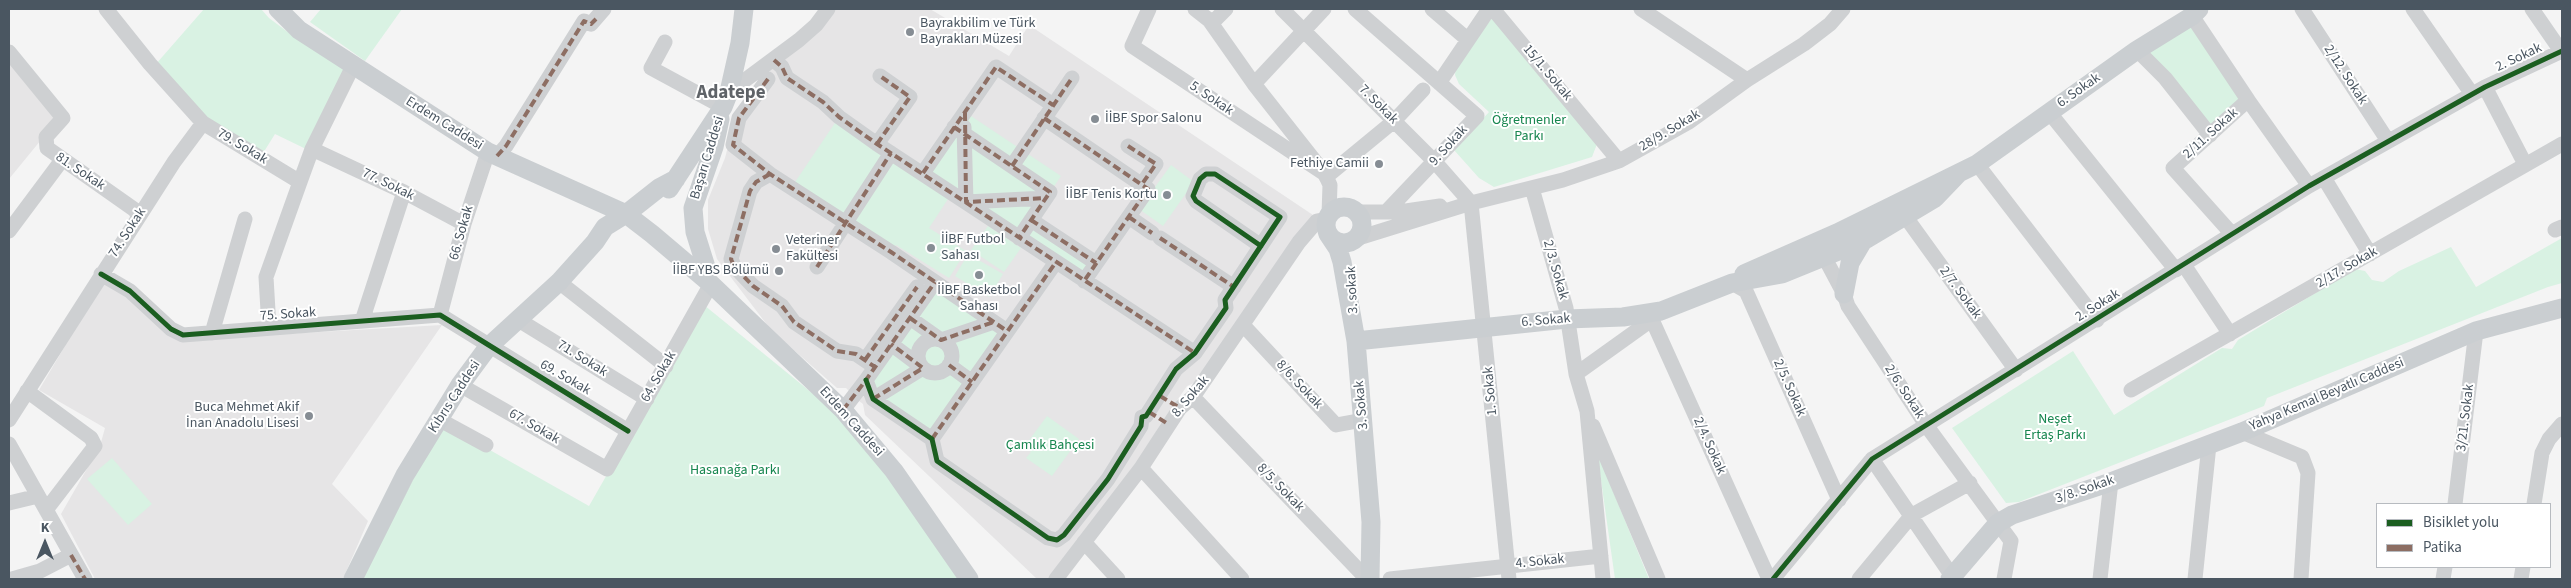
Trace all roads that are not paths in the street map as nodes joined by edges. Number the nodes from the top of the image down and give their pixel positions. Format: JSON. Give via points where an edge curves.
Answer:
{"nodes":[{"id":1,"x":106,"y":9,"type":"edge"},
{"id":2,"x":278,"y":9,"type":"edge"},
{"id":3,"x":744,"y":9,"type":"edge"},
{"id":4,"x":828,"y":9,"type":"edge"},
{"id":5,"x":1150,"y":9,"type":"edge"},
{"id":6,"x":1195,"y":9,"type":"edge"},
{"id":7,"x":1226,"y":9,"type":"edge"},
{"id":8,"x":1282,"y":9,"type":"edge"},
{"id":9,"x":1324,"y":9,"type":"edge"},
{"id":10,"x":1356,"y":9,"type":"edge"},
{"id":11,"x":1432,"y":9,"type":"edge"},
{"id":12,"x":1488,"y":9,"type":"edge"},
{"id":13,"x":1493,"y":9,"type":"edge"},
{"id":14,"x":1641,"y":9,"type":"edge"},
{"id":15,"x":1843,"y":9,"type":"edge"},
{"id":16,"x":2302,"y":9,"type":"edge"},
{"id":17,"x":2413,"y":9,"type":"edge"},
{"id":18,"x":2532,"y":9,"type":"edge"},
{"id":19,"x":2196,"y":12,"type":"edge"},
{"id":20,"x":600,"y":14,"type":"edge"},
{"id":21,"x":1212,"y":23,"type":"junction"},
{"id":22,"x":1304,"y":30,"type":"junction"},
{"id":23,"x":1467,"y":39,"type":"junction"},
{"id":24,"x":665,"y":42,"type":"dead end"},
{"id":25,"x":2137,"y":50,"type":"junction"},
{"id":26,"x":2562,"y":51,"type":"edge"},
{"id":27,"x":9,"y":52,"type":"edge"},
{"id":28,"x":774,"y":60,"type":"junction"},
{"id":29,"x":353,"y":66,"type":"junction"},
{"id":30,"x":880,"y":76,"type":"dead end"},
{"id":31,"x":1072,"y":78,"type":"dead end"},
{"id":32,"x":768,"y":79,"type":"dead end"},
{"id":33,"x":1747,"y":80,"type":"junction"},
{"id":34,"x":1438,"y":82,"type":"junction"},
{"id":35,"x":1254,"y":84,"type":"junction"},
{"id":36,"x":1423,"y":90,"type":"dead end"},
{"id":37,"x":2478,"y":90,"type":"junction"},
{"id":38,"x":726,"y":100,"type":"junction"},
{"id":39,"x":2248,"y":100,"type":"junction"},
{"id":40,"x":1053,"y":105,"type":"junction"},
{"id":41,"x":2049,"y":112,"type":"junction"},
{"id":42,"x":1044,"y":118,"type":"junction"},
{"id":43,"x":1394,"y":122,"type":"junction"},
{"id":44,"x":203,"y":123,"type":"junction"},
{"id":45,"x":959,"y":131,"type":"junction"},
{"id":46,"x":2210,"y":134,"type":"junction"},
{"id":47,"x":2388,"y":142,"type":"junction"},
{"id":48,"x":877,"y":144,"type":"junction"},
{"id":49,"x":2562,"y":144,"type":"edge"},
{"id":50,"x":1128,"y":146,"type":"dead end"},
{"id":51,"x":312,"y":149,"type":"junction"},
{"id":52,"x":891,"y":153,"type":"junction"},
{"id":53,"x":493,"y":154,"type":"junction"},
{"id":54,"x":62,"y":160,"type":"junction"},
{"id":55,"x":1618,"y":161,"type":"junction"},
{"id":56,"x":1435,"y":162,"type":"junction"},
{"id":57,"x":1977,"y":164,"type":"junction"},
{"id":58,"x":2525,"y":164,"type":"junction"},
{"id":59,"x":1012,"y":166,"type":"junction"},
{"id":60,"x":770,"y":174,"type":"junction"},
{"id":61,"x":923,"y":174,"type":"junction"},
{"id":62,"x":1958,"y":174,"type":"junction"},
{"id":63,"x":1325,"y":176,"type":"junction"},
{"id":64,"x":2324,"y":178,"type":"junction"},
{"id":65,"x":300,"y":182,"type":"junction"},
{"id":66,"x":1142,"y":184,"type":"junction"},
{"id":67,"x":2309,"y":186,"type":"junction"},
{"id":68,"x":1532,"y":188,"type":"junction"},
{"id":69,"x":404,"y":192,"type":"junction"},
{"id":70,"x":1048,"y":195,"type":"junction"},
{"id":71,"x":966,"y":202,"type":"junction"},
{"id":72,"x":1472,"y":203,"type":"junction"},
{"id":73,"x":1356,"y":212,"type":"junction"},
{"id":74,"x":1386,"y":212,"type":"junction"},
{"id":75,"x":138,"y":216,"type":"junction"},
{"id":76,"x":632,"y":216,"type":"junction"},
{"id":77,"x":1904,"y":216,"type":"junction"},
{"id":78,"x":1128,"y":217,"type":"junction"},
{"id":79,"x":245,"y":219,"type":"dead end"},
{"id":80,"x":1031,"y":220,"type":"junction"},
{"id":81,"x":846,"y":222,"type":"junction"},
{"id":82,"x":1328,"y":222,"type":"junction"},
{"id":83,"x":464,"y":224,"type":"junction"},
{"id":84,"x":9,"y":231,"type":"edge"},
{"id":85,"x":2232,"y":234,"type":"junction"},
{"id":86,"x":1019,"y":238,"type":"junction"},
{"id":87,"x":1355,"y":239,"type":"junction"},
{"id":88,"x":1863,"y":241,"type":"junction"},
{"id":89,"x":1261,"y":246,"type":"junction"},
{"id":90,"x":1817,"y":252,"type":"junction"},
{"id":91,"x":2370,"y":254,"type":"junction"},
{"id":92,"x":1056,"y":262,"type":"junction"},
{"id":93,"x":1096,"y":264,"type":"junction"},
{"id":94,"x":817,"y":267,"type":"dead end"},
{"id":95,"x":2180,"y":267,"type":"junction"},
{"id":96,"x":101,"y":274,"type":"junction"},
{"id":97,"x":708,"y":275,"type":"junction"},
{"id":98,"x":1084,"y":281,"type":"junction"},
{"id":99,"x":558,"y":282,"type":"junction"},
{"id":100,"x":935,"y":282,"type":"junction"},
{"id":101,"x":1732,"y":283,"type":"junction"},
{"id":102,"x":917,"y":287,"type":"dead end"},
{"id":103,"x":1234,"y":287,"type":"junction"},
{"id":104,"x":1846,"y":300,"type":"junction"},
{"id":105,"x":2562,"y":308,"type":"edge"},
{"id":106,"x":1645,"y":314,"type":"junction"},
{"id":107,"x":440,"y":315,"type":"junction"},
{"id":108,"x":910,"y":318,"type":"junction"},
{"id":109,"x":517,"y":319,"type":"junction"},
{"id":110,"x":1568,"y":319,"type":"junction"},
{"id":111,"x":2097,"y":320,"type":"junction"},
{"id":112,"x":362,"y":321,"type":"junction"},
{"id":113,"x":994,"y":322,"type":"junction"},
{"id":114,"x":1244,"y":326,"type":"junction"},
{"id":115,"x":269,"y":328,"type":"junction"},
{"id":116,"x":1485,"y":328,"type":"junction"},
{"id":117,"x":2476,"y":331,"type":"junction"},
{"id":118,"x":212,"y":332,"type":"junction"},
{"id":119,"x":1007,"y":332,"type":"junction"},
{"id":120,"x":2230,"y":334,"type":"junction"},
{"id":121,"x":941,"y":340,"type":"junction"},
{"id":122,"x":1356,"y":341,"type":"junction"},
{"id":123,"x":891,"y":344,"type":"junction"},
{"id":124,"x":488,"y":347,"type":"junction"},
{"id":125,"x":1195,"y":353,"type":"junction"},
{"id":126,"x":870,"y":364,"type":"junction"},
{"id":127,"x":949,"y":365,"type":"junction"},
{"id":128,"x":666,"y":366,"type":"junction"},
{"id":129,"x":923,"y":368,"type":"junction"},
{"id":130,"x":2016,"y":370,"type":"junction"},
{"id":131,"x":1576,"y":374,"type":"junction"},
{"id":132,"x":866,"y":380,"type":"junction"},
{"id":133,"x":972,"y":382,"type":"junction"},
{"id":134,"x":460,"y":386,"type":"junction"},
{"id":135,"x":2131,"y":390,"type":"dead end"},
{"id":136,"x":27,"y":391,"type":"junction"},
{"id":137,"x":1160,"y":396,"type":"junction"},
{"id":138,"x":1194,"y":397,"type":"junction"},
{"id":139,"x":647,"y":399,"type":"junction"},
{"id":140,"x":873,"y":399,"type":"junction"},
{"id":141,"x":1180,"y":408,"type":"junction"},
{"id":142,"x":843,"y":410,"type":"junction"},
{"id":143,"x":1587,"y":411,"type":"junction"},
{"id":144,"x":1145,"y":418,"type":"junction"},
{"id":145,"x":9,"y":420,"type":"edge"},
{"id":146,"x":440,"y":420,"type":"junction"},
{"id":147,"x":1364,"y":420,"type":"junction"},
{"id":148,"x":1168,"y":424,"type":"junction"},
{"id":149,"x":2562,"y":424,"type":"edge"},
{"id":150,"x":1926,"y":426,"type":"junction"},
{"id":151,"x":628,"y":431,"type":"junction"},
{"id":152,"x":2242,"y":432,"type":"junction"},
{"id":153,"x":932,"y":440,"type":"junction"},
{"id":154,"x":9,"y":444,"type":"edge"},
{"id":155,"x":486,"y":445,"type":"dead end"},
{"id":156,"x":2209,"y":445,"type":"junction"},
{"id":157,"x":1872,"y":459,"type":"junction"},
{"id":158,"x":1141,"y":468,"type":"junction"},
{"id":159,"x":607,"y":469,"type":"joint"},
{"id":160,"x":2111,"y":482,"type":"junction"},
{"id":161,"x":1970,"y":483,"type":"junction"},
{"id":162,"x":38,"y":496,"type":"junction"},
{"id":163,"x":1839,"y":500,"type":"junction"},
{"id":164,"x":9,"y":503,"type":"edge"},
{"id":165,"x":2455,"y":503,"type":"edge"},
{"id":166,"x":2534,"y":503,"type":"edge"},
{"id":167,"x":46,"y":510,"type":"junction"},
{"id":168,"x":1912,"y":515,"type":"junction"},
{"id":169,"x":1998,"y":523,"type":"junction"},
{"id":170,"x":1084,"y":542,"type":"junction"},
{"id":171,"x":71,"y":555,"type":"junction"},
{"id":172,"x":1601,"y":556,"type":"junction"},
{"id":173,"x":1508,"y":573,"type":"edge"},
{"id":174,"x":1951,"y":578,"type":"edge"},
{"id":175,"x":12,"y":579,"type":"edge"},
{"id":176,"x":85,"y":579,"type":"edge"},
{"id":177,"x":353,"y":579,"type":"edge"},
{"id":178,"x":969,"y":579,"type":"edge"},
{"id":179,"x":1056,"y":579,"type":"edge"},
{"id":180,"x":1118,"y":579,"type":"edge"},
{"id":181,"x":1242,"y":579,"type":"edge"},
{"id":182,"x":1368,"y":579,"type":"edge"},
{"id":183,"x":1390,"y":579,"type":"edge"},
{"id":184,"x":1604,"y":579,"type":"edge"},
{"id":185,"x":1658,"y":579,"type":"edge"},
{"id":186,"x":1769,"y":579,"type":"edge"},
{"id":187,"x":1773,"y":579,"type":"edge"},
{"id":188,"x":1859,"y":579,"type":"edge"},
{"id":189,"x":2004,"y":579,"type":"edge"},
{"id":190,"x":2100,"y":579,"type":"edge"},
{"id":191,"x":2195,"y":579,"type":"edge"},
{"id":192,"x":2301,"y":579,"type":"edge"}],
"edges":[{"from":1,"to":44,"type":"street","name":"79. Sokak"},
{"from":2,"to":29,"type":"main road","name":"Erdem Caddesi","via":[[299,30]]},
{"from":3,"to":38,"type":"main road","name":"Başarı Caddesi","via":[[740,43]]},
{"from":4,"to":28,"type":"street","via":[[816,25]]},
{"from":5,"to":63,"type":"street","name":"5. Sokak","via":[[1132,46]]},
{"from":6,"to":21,"type":"street"},
{"from":7,"to":21,"type":"street"},
{"from":8,"to":22,"type":"street","name":"7. Sokak"},
{"from":9,"to":22,"type":"street"},
{"from":10,"to":34,"type":"street","name":"9. Sokak"},
{"from":11,"to":23,"type":"street"},
{"from":12,"to":23,"type":"street"},
{"from":13,"to":55,"type":"street","name":"15/1. Sokak"},
{"from":14,"to":33,"type":"street"},
{"from":15,"to":33,"type":"street","name":"28/9. Sokak","via":[[1804,44]]},
{"from":16,"to":47,"type":"street","name":"2/12. Sokak"},
{"from":17,"to":37,"type":"street"},
{"from":18,"to":26,"type":"street"},
{"from":19,"to":25,"type":"main road","name":"6. Sokak"},
{"from":19,"to":39,"type":"street","name":"2/11. Sokak"},
{"from":20,"to":53,"type":"street","name":"66. Sokak","via":[[591,24],[584,21],[506,146]]},
{"from":21,"to":35,"type":"street"},
{"from":22,"to":35,"type":"street"},
{"from":22,"to":43,"type":"street","name":"7. Sokak"},
{"from":23,"to":34,"type":"street"},
{"from":24,"to":38,"type":"street","via":[[651,68]]},
{"from":25,"to":41,"type":"main road","name":"6. Sokak"},
{"from":25,"to":46,"type":"street"},
{"from":26,"to":37,"type":"street","name":"2. Sokak"},
{"from":27,"to":54,"type":"street","name":"81. Sokak","via":[[63,118],[44,141],[50,152]]},
{"from":28,"to":38,"type":"street"},
{"from":28,"to":48,"type":"street","via":[[787,78],[824,102]]},
{"from":29,"to":51,"type":"street"},
{"from":29,"to":53,"type":"main road","name":"Erdem Caddesi"},
{"from":30,"to":48,"type":"street","via":[[910,97]]},
{"from":31,"to":40,"type":"street"},
{"from":32,"to":60,"type":"street","via":[[739,118],[733,145]]},
{"from":33,"to":55,"type":"street","name":"28/9. Sokak","via":[[1689,122]]},
{"from":34,"to":56,"type":"street","name":"9. Sokak","via":[[1477,116]]},
{"from":35,"to":63,"type":"street"},
{"from":36,"to":43,"type":"street"},
{"from":37,"to":47,"type":"street","name":"2. Sokak"},
{"from":37,"to":58,"type":"street"},
{"from":38,"to":76,"type":"main road","name":"Başarı Caddesi","via":[[666,195]]},
{"from":38,"to":97,"type":"main road","name":"Başarı Caddesi","via":[[693,208],[695,232]]},
{"from":39,"to":46,"type":"street","name":"2/11. Sokak"},
{"from":39,"to":67,"type":"street","name":"2/11. Sokak"},
{"from":40,"to":42,"type":"street"},
{"from":40,"to":45,"type":"street","via":[[996,66],[964,112]]},
{"from":41,"to":57,"type":"main road","name":"6. Sokak"},
{"from":41,"to":95,"type":"street"},
{"from":42,"to":59,"type":"street"},
{"from":42,"to":66,"type":"street"},
{"from":43,"to":56,"type":"street","name":"7. Sokak"},
{"from":43,"to":63,"type":"street"},
{"from":44,"to":65,"type":"street","name":"79. Sokak"},
{"from":44,"to":75,"type":"street","name":"74. Sokak"},
{"from":45,"to":59,"type":"street"},
{"from":45,"to":61,"type":"street"},
{"from":45,"to":71,"type":"street"},
{"from":46,"to":85,"type":"street","name":"2/11. Sokak","via":[[2174,168]]},
{"from":47,"to":64,"type":"street","name":"2. Sokak"},
{"from":48,"to":52,"type":"street"},
{"from":49,"to":58,"type":"street","name":"2/17. Sokak"},
{"from":50,"to":66,"type":"street","via":[[1156,164]]},
{"from":51,"to":65,"type":"street"},
{"from":51,"to":69,"type":"street","name":"77. Sokak"},
{"from":52,"to":61,"type":"street"},
{"from":52,"to":81,"type":"street"},
{"from":53,"to":76,"type":"main road","name":"Erdem Caddesi"},
{"from":53,"to":83,"type":"street","name":"66. Sokak"},
{"from":54,"to":75,"type":"street","name":"81. Sokak","via":[[136,210]]},
{"from":54,"to":84,"type":"street"},
{"from":55,"to":68,"type":"street","name":"28/9. Sokak"},
{"from":56,"to":72,"type":"street","name":"7. Sokak"},
{"from":56,"to":74,"type":"street","name":"9. Sokak"},
{"from":57,"to":62,"type":"main road","name":"6. Sokak"},
{"from":57,"to":111,"type":"street"},
{"from":58,"to":91,"type":"street","name":"2/17. Sokak"},
{"from":59,"to":70,"type":"street"},
{"from":60,"to":81,"type":"street"},
{"from":60,"to":126,"type":"street","via":[[756,182],[750,191],[731,259],[753,286],[782,306],[794,322],[837,351],[856,354]]},
{"from":61,"to":71,"type":"street"},
{"from":62,"to":77,"type":"main road","name":"6. Sokak","via":[[1935,198]]},
{"from":62,"to":90,"type":"main road","name":"6. Sokak"},
{"from":63,"to":82,"type":"street","via":[[1330,185]]},
{"from":64,"to":67,"type":"street","name":"2. Sokak"},
{"from":64,"to":91,"type":"street"},
{"from":65,"to":115,"type":"street","via":[[266,277]]},
{"from":66,"to":78,"type":"street","via":[[1148,188]]},
{"from":67,"to":85,"type":"street","name":"2. Sokak"},
{"from":68,"to":72,"type":"street","name":"28/9. Sokak"},
{"from":68,"to":110,"type":"street","name":"2/3. Sokak"},
{"from":69,"to":83,"type":"street","name":"77. Sokak"},
{"from":69,"to":112,"type":"street"},
{"from":70,"to":71,"type":"street"},
{"from":70,"to":80,"type":"street"},
{"from":71,"to":86,"type":"street"},
{"from":72,"to":74,"type":"street","name":"28/9. Sokak"},
{"from":72,"to":87,"type":"street","name":"28/9. Sokak"},
{"from":72,"to":116,"type":"street","name":"1. Sokak"},
{"from":73,"to":74,"type":"street","name":"28/9. Sokak"},
{"from":73,"to":82,"type":"main road","via":[[1339,207]]},
{"from":73,"to":87,"type":"main road","name":"3. sokak","via":[[1362,222]]},
{"from":75,"to":96,"type":"street","name":"74. Sokak"},
{"from":76,"to":97,"type":"main road","name":"Erdem Caddesi","via":[[657,227]]},
{"from":76,"to":99,"type":"main road","name":"Kıbrıs Caddesi","via":[[595,242]]},
{"from":77,"to":88,"type":"main road","name":"6. Sokak"},
{"from":77,"to":130,"type":"street","name":"2/7. Sokak"},
{"from":78,"to":93,"type":"street"},
{"from":78,"to":103,"type":"street"},
{"from":79,"to":118,"type":"street"},
{"from":80,"to":86,"type":"street"},
{"from":80,"to":93,"type":"street"},
{"from":81,"to":94,"type":"street"},
{"from":81,"to":100,"type":"street"},
{"from":82,"to":87,"type":"main road","via":[[1332,239],[1344,243]]},
{"from":82,"to":114,"type":"street","name":"8. Sokak","via":[[1317,221],[1304,237],[1276,273]]},
{"from":82,"to":122,"type":"main road","name":"3. Sokak","via":[[1342,262]]},
{"from":83,"to":107,"type":"street","name":"66. Sokak"},
{"from":85,"to":95,"type":"street","name":"2. Sokak"},
{"from":86,"to":92,"type":"street"},
{"from":87,"to":122,"type":"main road","name":"3. sokak","via":[[1351,249]]},
{"from":88,"to":90,"type":"main road","name":"6. Sokak"},
{"from":88,"to":104,"type":"main road","via":[[1850,263]]},
{"from":89,"to":89,"type":"street","via":[[1280,217],[1215,174],[1206,174],[1200,179],[1193,196],[1196,201]]},
{"from":89,"to":103,"type":"street"},
{"from":90,"to":101,"type":"main road","name":"6. Sokak","via":[[1782,274]]},
{"from":90,"to":104,"type":"street","name":"2/6. Sokak"},
{"from":91,"to":120,"type":"street","name":"2/17. Sokak"},
{"from":92,"to":98,"type":"street"},
{"from":92,"to":119,"type":"street"},
{"from":93,"to":98,"type":"street"},
{"from":95,"to":111,"type":"street","name":"2. Sokak"},
{"from":95,"to":120,"type":"street"},
{"from":96,"to":118,"type":"street","name":"75. Sokak","via":[[130,291],[177,332],[184,335]]},
{"from":96,"to":136,"type":"street","name":"74. Sokak"},
{"from":97,"to":128,"type":"street","name":"64. Sokak"},
{"from":97,"to":142,"type":"main road","name":"Erdem Caddesi"},
{"from":98,"to":125,"type":"street"},
{"from":99,"to":109,"type":"main road","name":"Kıbrıs Caddesi"},
{"from":99,"to":128,"type":"street"},
{"from":100,"to":108,"type":"street"},
{"from":100,"to":113,"type":"street"},
{"from":101,"to":106,"type":"main road","name":"6. Sokak","via":[[1661,311]]},
{"from":101,"to":163,"type":"street","name":"2/5. Sokak","via":[[1746,291]]},
{"from":102,"to":126,"type":"street"},
{"from":103,"to":125,"type":"street","via":[[1225,300],[1226,308]]},
{"from":104,"to":150,"type":"street","name":"2/6. Sokak"},
{"from":105,"to":117,"type":"main road","name":"Yahya Kemal Beyatlı Caddesi"},
{"from":106,"to":110,"type":"main road","name":"6. Sokak"},
{"from":106,"to":131,"type":"street","via":[[1643,326]]},
{"from":106,"to":186,"type":"street","name":"2/4. Sokak"},
{"from":107,"to":112,"type":"street","name":"75. Sokak"},
{"from":107,"to":124,"type":"street"},
{"from":108,"to":121,"type":"street"},
{"from":108,"to":123,"type":"street"},
{"from":109,"to":124,"type":"main road","name":"Kıbrıs Caddesi"},
{"from":109,"to":139,"type":"street","name":"71. Sokak"},
{"from":110,"to":116,"type":"main road","name":"6. Sokak"},
{"from":110,"to":131,"type":"street","name":"2/3. Sokak"},
{"from":111,"to":130,"type":"street","name":"2. Sokak"},
{"from":112,"to":115,"type":"street","name":"75. Sokak"},
{"from":113,"to":119,"type":"street"},
{"from":113,"to":121,"type":"street"},
{"from":114,"to":138,"type":"street","name":"8. Sokak"},
{"from":114,"to":147,"type":"street","name":"8/6. Sokak","via":[[1336,425]]},
{"from":115,"to":118,"type":"street","name":"75. Sokak"},
{"from":116,"to":122,"type":"main road","name":"6. Sokak"},
{"from":116,"to":173,"type":"street","name":"1. Sokak"},
{"from":117,"to":152,"type":"main road","name":"Yahya Kemal Beyatlı Caddesi"},
{"from":117,"to":165,"type":"street","name":"3/21. Sokak"},
{"from":119,"to":133,"type":"street"},
{"from":120,"to":135,"type":"street","name":"2/17. Sokak"},
{"from":121,"to":127,"type":"street","via":[[952,352]]},
{"from":121,"to":129,"type":"street","via":[[929,340],[920,347],[918,358]]},
{"from":122,"to":147,"type":"main road","name":"3. Sokak"},
{"from":123,"to":126,"type":"street"},
{"from":123,"to":129,"type":"street"},
{"from":124,"to":134,"type":"main road","name":"Kıbrıs Caddesi"},
{"from":124,"to":151,"type":"street","name":"69. Sokak"},
{"from":125,"to":137,"type":"street","via":[[1176,370]]},
{"from":126,"to":132,"type":"street"},
{"from":127,"to":129,"type":"street","via":[[939,373]]},
{"from":127,"to":133,"type":"street"},
{"from":128,"to":139,"type":"street","name":"64. Sokak"},
{"from":129,"to":140,"type":"street"},
{"from":130,"to":150,"type":"street","name":"2. Sokak"},
{"from":131,"to":143,"type":"street","name":"2/3. Sokak"},
{"from":132,"to":140,"type":"street"},
{"from":132,"to":142,"type":"street"},
{"from":133,"to":153,"type":"street"},
{"from":134,"to":146,"type":"main road","name":"Kıbrıs Caddesi"},
{"from":134,"to":159,"type":"street","name":"67. Sokak"},
{"from":136,"to":145,"type":"street","name":"74. Sokak"},
{"from":136,"to":167,"type":"street","via":[[91,438],[95,446]]},
{"from":137,"to":141,"type":"street"},
{"from":137,"to":144,"type":"street"},
{"from":138,"to":141,"type":"street","name":"8. Sokak"},
{"from":138,"to":182,"type":"street","name":"8/5. Sokak"},
{"from":139,"to":151,"type":"street","name":"64. Sokak"},
{"from":140,"to":153,"type":"street"},
{"from":141,"to":148,"type":"street","name":"8. Sokak"},
{"from":142,"to":178,"type":"main road","name":"Erdem Caddesi","via":[[894,471]]},
{"from":143,"to":172,"type":"street","name":"2/3. Sokak"},
{"from":143,"to":185,"type":"street","name":"2/3. Sokak"},
{"from":144,"to":148,"type":"street"},
{"from":144,"to":153,"type":"street","via":[[1108,479],[1057,540],[1048,538],[937,461]]},
{"from":146,"to":155,"type":"street"},
{"from":146,"to":177,"type":"main road","name":"Kıbrıs Caddesi","via":[[405,476]]},
{"from":147,"to":182,"type":"main road","name":"3. Sokak","via":[[1371,522]]},
{"from":148,"to":158,"type":"street","name":"8. Sokak"},
{"from":149,"to":166,"type":"street","via":[[2542,453]]},
{"from":150,"to":157,"type":"street","name":"2. Sokak"},
{"from":150,"to":161,"type":"street","name":"2/6. Sokak"},
{"from":151,"to":159,"type":"street","name":"64. Sokak"},
{"from":152,"to":156,"type":"main road","name":"3/8. Sokak"},
{"from":152,"to":192,"type":"street","name":"Yahya Kemal Beyatlı Caddesi","via":[[2302,457],[2308,473]]},
{"from":154,"to":162,"type":"street"},
{"from":156,"to":160,"type":"main road","name":"3/8. Sokak"},
{"from":156,"to":191,"type":"street"},
{"from":157,"to":163,"type":"street","name":"2. Sokak"},
{"from":157,"to":168,"type":"street"},
{"from":158,"to":170,"type":"street","name":"8. Sokak"},
{"from":158,"to":181,"type":"street"},
{"from":160,"to":169,"type":"main road","name":"3/8. Sokak","via":[[2012,515]]},
{"from":160,"to":190,"type":"street"},
{"from":161,"to":168,"type":"street"},
{"from":161,"to":169,"type":"street","name":"2/6. Sokak"},
{"from":162,"to":164,"type":"street"},
{"from":162,"to":167,"type":"street"},
{"from":163,"to":187,"type":"street","name":"2. Sokak"},
{"from":167,"to":171,"type":"street"},
{"from":168,"to":174,"type":"street"},
{"from":168,"to":188,"type":"street"},
{"from":169,"to":174,"type":"main road","name":"3/8. Sokak"},
{"from":169,"to":189,"type":"street","name":"2/6. Sokak","via":[[2011,541]]},
{"from":170,"to":179,"type":"street","name":"8. Sokak"},
{"from":170,"to":180,"type":"street"},
{"from":171,"to":175,"type":"street","via":[[40,571]]},
{"from":171,"to":176,"type":"street"},
{"from":172,"to":173,"type":"street","name":"4. Sokak"},
{"from":172,"to":184,"type":"street","name":"2/3. Sokak"},
{"from":173,"to":183,"type":"street","name":"4. Sokak"}]}
